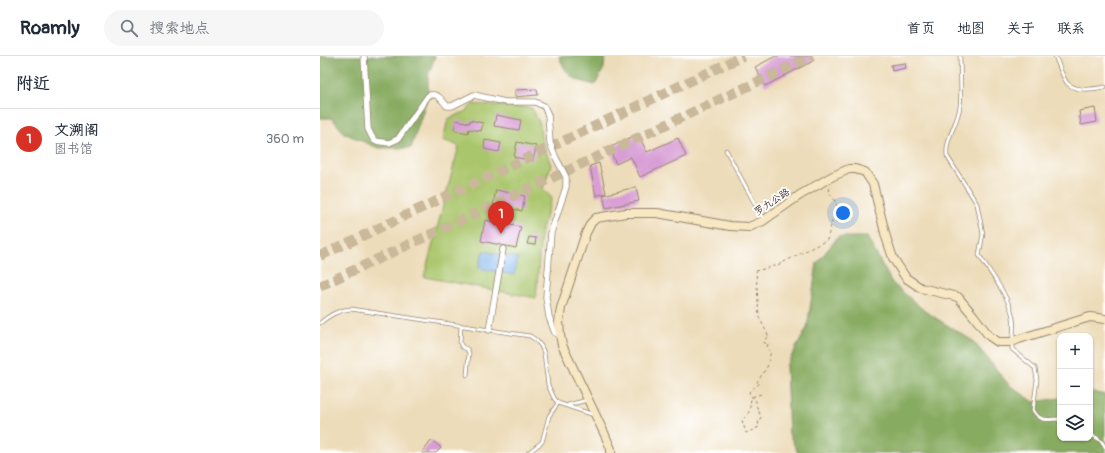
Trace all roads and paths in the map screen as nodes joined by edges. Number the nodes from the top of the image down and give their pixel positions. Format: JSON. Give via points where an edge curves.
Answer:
{"nodes":[{"id":1,"x":364,"y":56,"type":"edge"},
{"id":2,"x":960,"y":56,"type":"edge"},
{"id":3,"x":1055,"y":56,"type":"edge"},
{"id":4,"x":1105,"y":87,"type":"edge"},
{"id":5,"x":726,"y":150,"type":"dead end"},
{"id":6,"x":830,"y":177,"type":"junction"},
{"id":7,"x":764,"y":221,"type":"junction"},
{"id":8,"x":503,"y":250,"type":"dead end"},
{"id":9,"x":1105,"y":319,"type":"edge"},
{"id":10,"x":320,"y":323,"type":"edge"},
{"id":11,"x":461,"y":326,"type":"junction"},
{"id":12,"x":489,"y":330,"type":"junction"},
{"id":13,"x":560,"y":335,"type":"junction"},
{"id":14,"x":1012,"y":342,"type":"junction"},
{"id":15,"x":467,"y":375,"type":"dead end"},
{"id":16,"x":761,"y":394,"type":"dead end"},
{"id":17,"x":752,"y":397,"type":"junction"},
{"id":18,"x":588,"y":399,"type":"junction"},
{"id":19,"x":558,"y":403,"type":"junction"},
{"id":20,"x":568,"y":406,"type":"junction"},
{"id":21,"x":596,"y":416,"type":"junction"},
{"id":22,"x":1057,"y":419,"type":"edge"},
{"id":23,"x":1093,"y":436,"type":"edge"},
{"id":24,"x":1105,"y":447,"type":"edge"},
{"id":25,"x":528,"y":453,"type":"edge"},
{"id":26,"x":611,"y":453,"type":"edge"}],
"edges":[{"from":1,"to":13,"type":"street","via":[[368,129],[375,141],[389,143],[398,139],[428,96],[433,94],[447,106],[474,95],[505,102],[534,102],[544,106],[548,115],[550,143],[566,177],[566,187],[551,233],[546,297],[549,317],[555,333]]},
{"from":2,"to":14,"type":"lane","via":[[960,107],[946,149],[977,204],[983,234],[979,255],[1009,303],[1013,317]]},
{"from":3,"to":4,"type":"lane","via":[[1067,84],[1090,90]]},
{"from":5,"to":7,"type":"lane"},
{"from":6,"to":7,"type":"street","name":"罗九公路"},
{"from":6,"to":14,"type":"street","name":"罗九公路","via":[[849,169],[865,172],[873,184],[893,258],[906,278],[921,288],[958,297],[989,336],[998,342]]},
{"from":6,"to":17,"type":"path","via":[[829,192],[844,222],[832,221],[827,240],[778,265],[756,270],[759,317],[768,338],[764,344],[768,343],[767,350],[771,351],[767,367],[757,382],[760,383],[749,392]]},
{"from":7,"to":13,"type":"street","name":"罗九公路","via":[[749,227],[657,213],[626,213],[596,218],[586,233],[561,308]]},
{"from":8,"to":12,"type":"street"},
{"from":9,"to":14,"type":"street","name":"罗九公路","via":[[1090,317]]},
{"from":10,"to":11,"type":"lane","via":[[334,312],[351,309]]},
{"from":11,"to":12,"type":"lane"},
{"from":11,"to":15,"type":"lane","via":[[460,343],[470,353]]},
{"from":12,"to":19,"type":"lane","via":[[530,336],[536,340],[544,353],[550,392]]},
{"from":13,"to":18,"type":"street","name":"罗九公路","via":[[562,345]]},
{"from":14,"to":22,"type":"lane","via":[[1012,349],[1035,368],[1037,380],[1033,410],[1043,420]]},
{"from":16,"to":17,"type":"path"},
{"from":17,"to":17,"type":"path","via":[[756,401],[761,418],[758,420],[759,427],[746,433],[742,420],[748,414]]},
{"from":18,"to":20,"type":"lane"},
{"from":18,"to":21,"type":"street","name":"罗九公路"},
{"from":19,"to":20,"type":"lane"},
{"from":19,"to":25,"type":"lane","via":[[549,416],[542,442]]},
{"from":20,"to":21,"type":"lane"},
{"from":21,"to":26,"type":"street","name":"罗九公路"},
{"from":23,"to":24,"type":"lane"}]}
